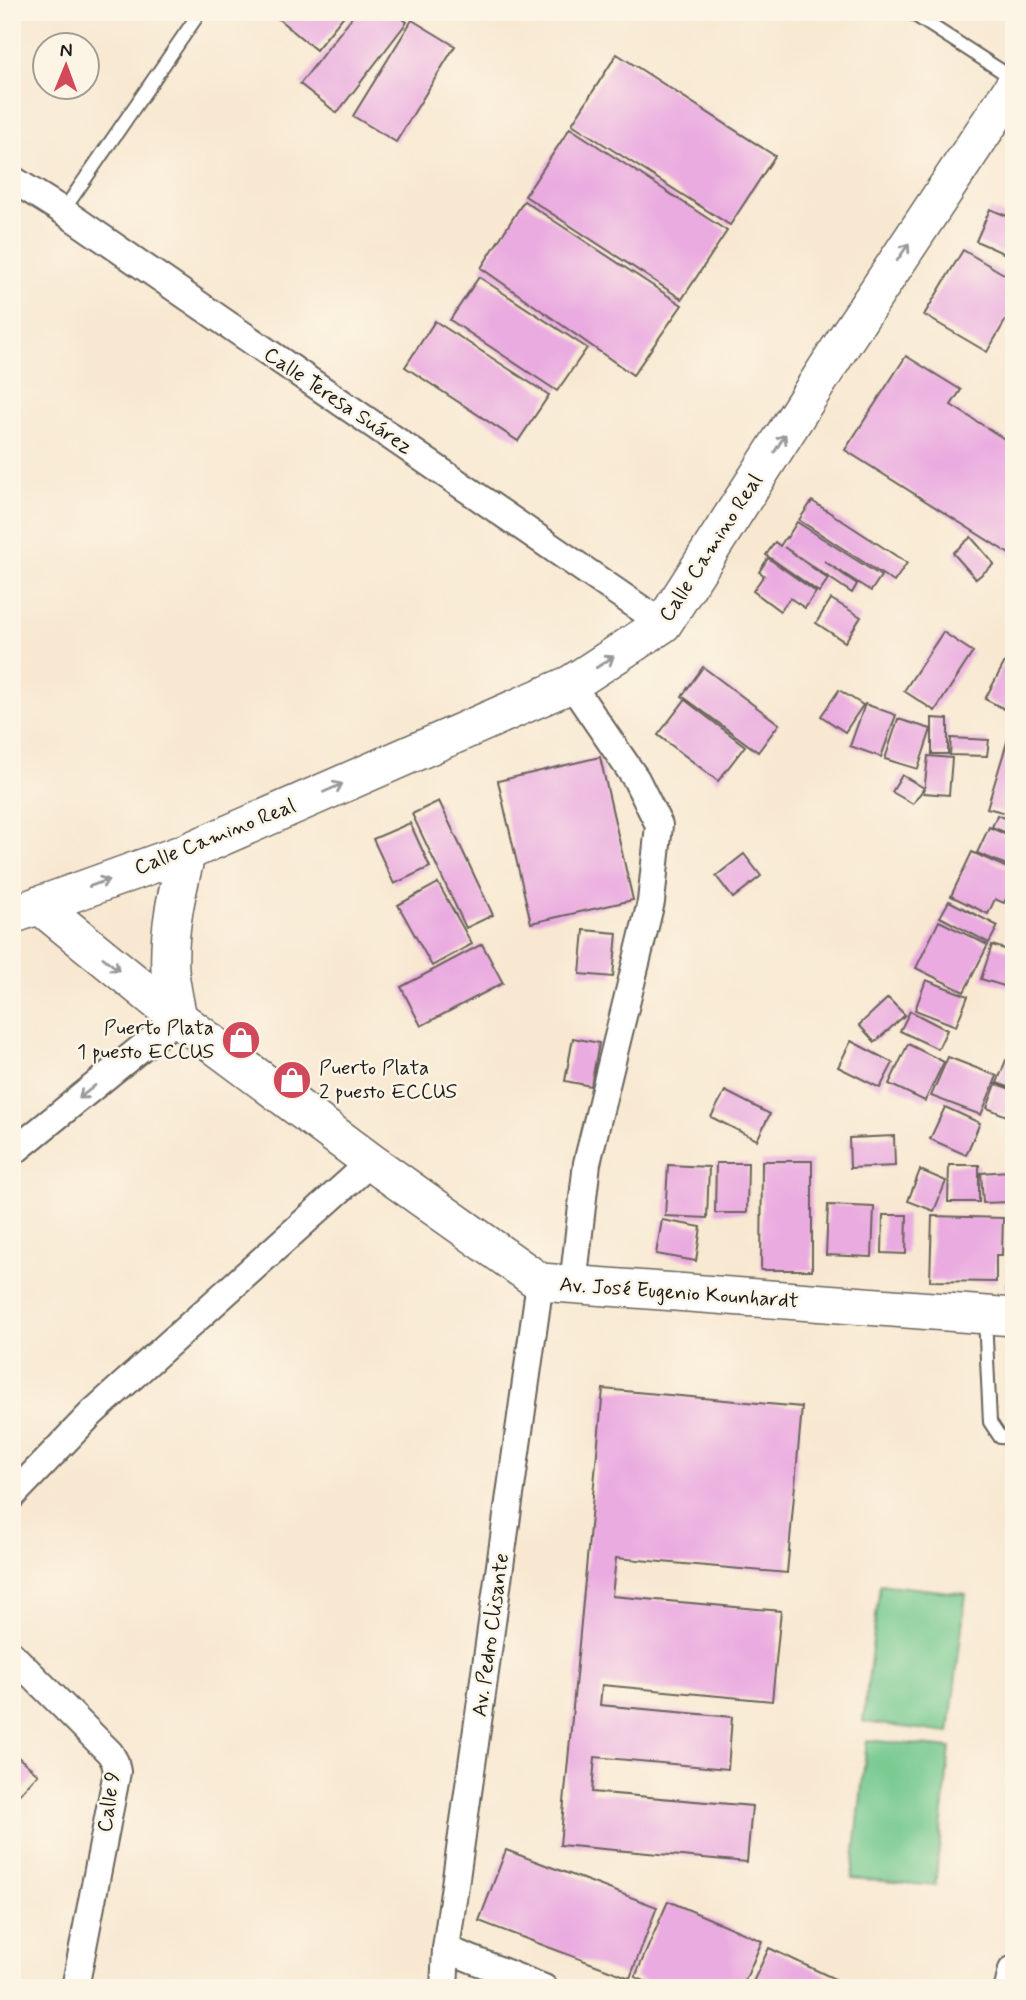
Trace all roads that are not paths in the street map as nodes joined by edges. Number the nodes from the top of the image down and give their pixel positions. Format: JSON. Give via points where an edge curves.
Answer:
{"nodes":[{"id":1,"x":200,"y":12,"type":"edge"},
{"id":2,"x":910,"y":12,"type":"edge"},
{"id":3,"x":1014,"y":79,"type":"edge"},
{"id":4,"x":1014,"y":86,"type":"edge"},
{"id":5,"x":12,"y":179,"type":"edge"},
{"id":6,"x":63,"y":211,"type":"junction"},
{"id":7,"x":663,"y":624,"type":"junction"},
{"id":8,"x":570,"y":684,"type":"junction"},
{"id":9,"x":187,"y":852,"type":"junction"},
{"id":10,"x":26,"y":910,"type":"edge"},
{"id":11,"x":178,"y":1018,"type":"junction"},
{"id":12,"x":12,"y":1153,"type":"edge"},
{"id":13,"x":371,"y":1162,"type":"junction"},
{"id":14,"x":557,"y":1284,"type":"junction"},
{"id":15,"x":999,"y":1316,"type":"edge"},
{"id":16,"x":1014,"y":1438,"type":"edge"},
{"id":17,"x":12,"y":1496,"type":"edge"},
{"id":18,"x":12,"y":1655,"type":"edge"},
{"id":19,"x":446,"y":1949,"type":"junction"},
{"id":20,"x":75,"y":1988,"type":"edge"},
{"id":21,"x":444,"y":1988,"type":"edge"},
{"id":22,"x":544,"y":1988,"type":"edge"}],
"edges":[{"from":1,"to":6,"type":"lane"},
{"from":2,"to":3,"type":"lane"},
{"from":7,"to":4,"type":"street","name":"Calle Camino Real","one_way":true},
{"from":5,"to":6,"type":"street","name":"Calle Teresa Suárez"},
{"from":6,"to":7,"type":"street","name":"Calle Teresa Suárez"},
{"from":8,"to":7,"type":"street","name":"Calle Camino Real","one_way":true},
{"from":9,"to":8,"type":"street","name":"Calle Camino Real","one_way":true},
{"from":8,"to":14,"type":"street","name":"Av. Pedro Clisante","via":[[636,779],[659,825],[651,902]]},
{"from":10,"to":9,"type":"street","name":"Calle Camino Real","one_way":true},
{"from":9,"to":11,"type":"street","via":[[171,934],[170,970]]},
{"from":10,"to":11,"type":"street","name":"Av. José Eugenio Kounhardt","one_way":true},
{"from":11,"to":12,"type":"street","one_way":true},
{"from":11,"to":13,"type":"street","name":"Av. José Eugenio Kounhardt"},
{"from":13,"to":14,"type":"street","name":"Av. José Eugenio Kounhardt"},
{"from":13,"to":17,"type":"street","via":[[92,1413]]},
{"from":14,"to":15,"type":"street","name":"Av. José Eugenio Kounhardt"},
{"from":14,"to":19,"type":"street","name":"Av. Pedro Clisante"},
{"from":15,"to":16,"type":"lane","via":[[990,1422],[1000,1437]]},
{"from":18,"to":20,"type":"street","name":"Calle 9","via":[[110,1753],[117,1772]]},
{"from":19,"to":21,"type":"street","name":"Av. Pedro Clisante"},
{"from":19,"to":22,"type":"street"}]}
